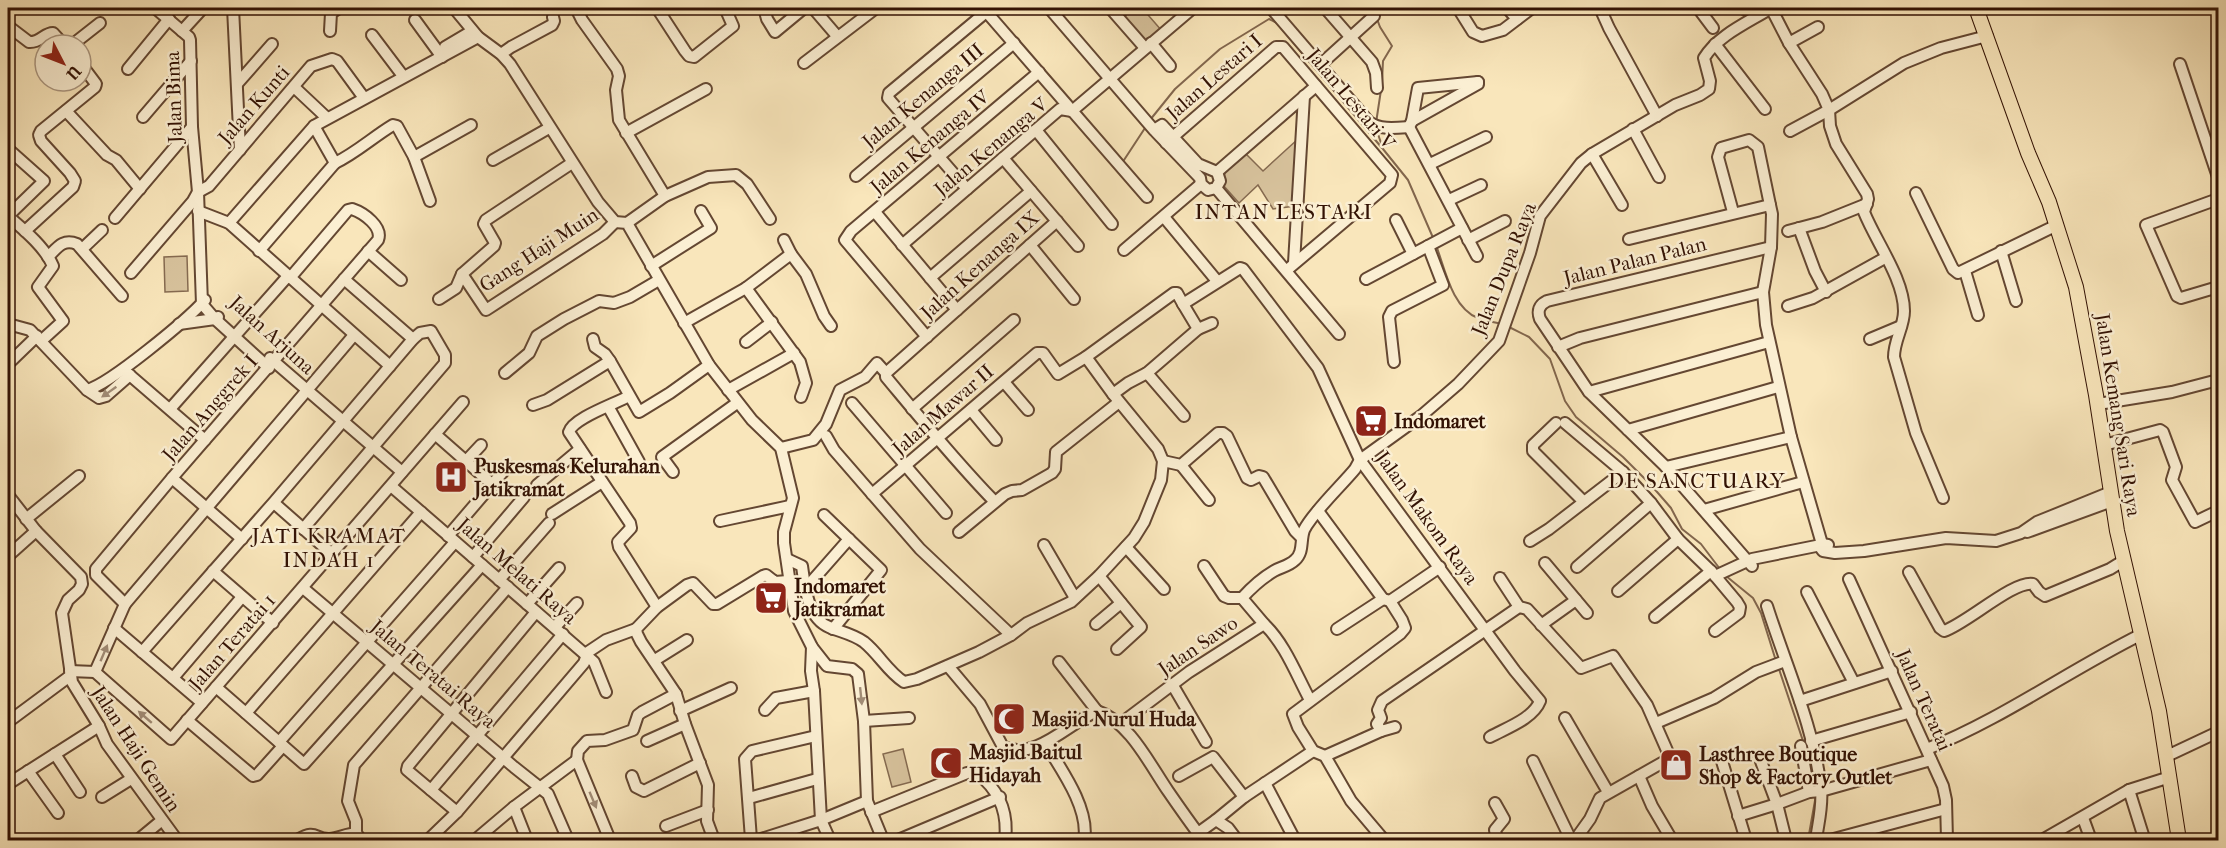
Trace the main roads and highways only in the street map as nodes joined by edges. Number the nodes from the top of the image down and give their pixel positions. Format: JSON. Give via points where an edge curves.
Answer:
{"nodes":[{"id":1,"x":1976,"y":8,"type":"edge"},
{"id":2,"x":2180,"y":840,"type":"edge"}],
"edges":[{"from":1,"to":2,"type":"main road","name":"Jalan Kemang Sari Raya","via":[[2057,225],[2080,305],[2123,561],[2159,711]]}]}
